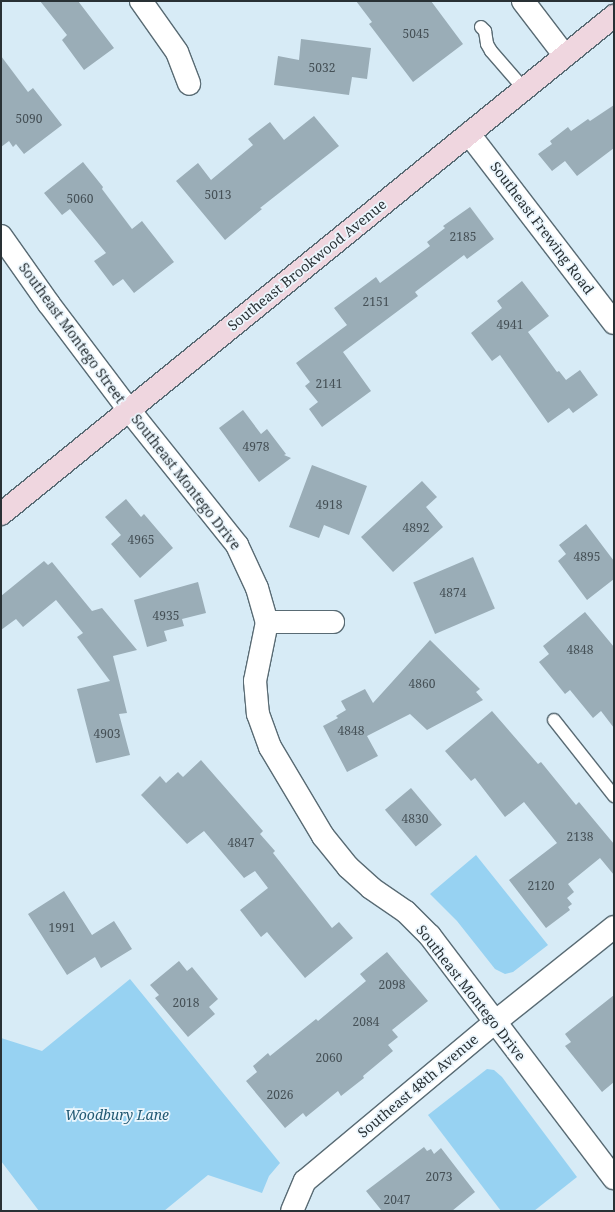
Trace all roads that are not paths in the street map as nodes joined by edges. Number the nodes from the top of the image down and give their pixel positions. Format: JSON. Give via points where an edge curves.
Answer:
{"nodes":[{"id":1,"x":141,"y":1,"type":"edge"},
{"id":2,"x":523,"y":1,"type":"edge"},
{"id":3,"x":614,"y":16,"type":"edge"},
{"id":4,"x":481,"y":27,"type":"dead end"},
{"id":5,"x":565,"y":56,"type":"junction"},
{"id":6,"x":189,"y":84,"type":"dead end"},
{"id":7,"x":524,"y":89,"type":"junction"},
{"id":8,"x":469,"y":134,"type":"junction"},
{"id":9,"x":1,"y":236,"type":"edge"},
{"id":10,"x":614,"y":323,"type":"edge"},
{"id":11,"x":129,"y":410,"type":"junction"},
{"id":12,"x":1,"y":514,"type":"edge"},
{"id":13,"x":267,"y":622,"type":"junction"},
{"id":14,"x":333,"y":622,"type":"dead end"},
{"id":15,"x":554,"y":720,"type":"dead end"},
{"id":16,"x":614,"y":796,"type":"edge"},
{"id":17,"x":614,"y":927,"type":"edge"},
{"id":18,"x":495,"y":1022,"type":"junction"},
{"id":19,"x":614,"y":1178,"type":"edge"},
{"id":20,"x":292,"y":1211,"type":"edge"}],
"edges":[{"from":1,"to":6,"type":"street","via":[[178,52]]},
{"from":2,"to":5,"type":"street"},
{"from":3,"to":5,"type":"main road","name":"Southeast Brookwood Avenue"},
{"from":4,"to":7,"type":"lane","via":[[485,31],[491,51]]},
{"from":5,"to":7,"type":"main road","name":"Southeast Brookwood Avenue"},
{"from":7,"to":8,"type":"main road","name":"Southeast Brookwood Avenue"},
{"from":8,"to":10,"type":"street","name":"Southeast Frewing Road"},
{"from":8,"to":11,"type":"main road","name":"Southeast Brookwood Avenue"},
{"from":9,"to":11,"type":"street","name":"Southeast Montego Street"},
{"from":11,"to":12,"type":"main road","name":"Southeast Brookwood Avenue"},
{"from":11,"to":13,"type":"street","name":"Southeast Montego Drive","via":[[237,545],[257,588]]},
{"from":13,"to":14,"type":"street"},
{"from":13,"to":18,"type":"street","name":"Southeast Montego Drive","via":[[255,681],[258,714],[270,747],[323,836],[348,867],[371,888],[406,912],[430,936]]},
{"from":15,"to":16,"type":"lane"},
{"from":17,"to":18,"type":"street","name":"Southeast 48th Avenue"},
{"from":18,"to":19,"type":"street","name":"Southeast Montego Drive"},
{"from":18,"to":20,"type":"street","name":"Southeast 48th Avenue","via":[[304,1181]]}]}
